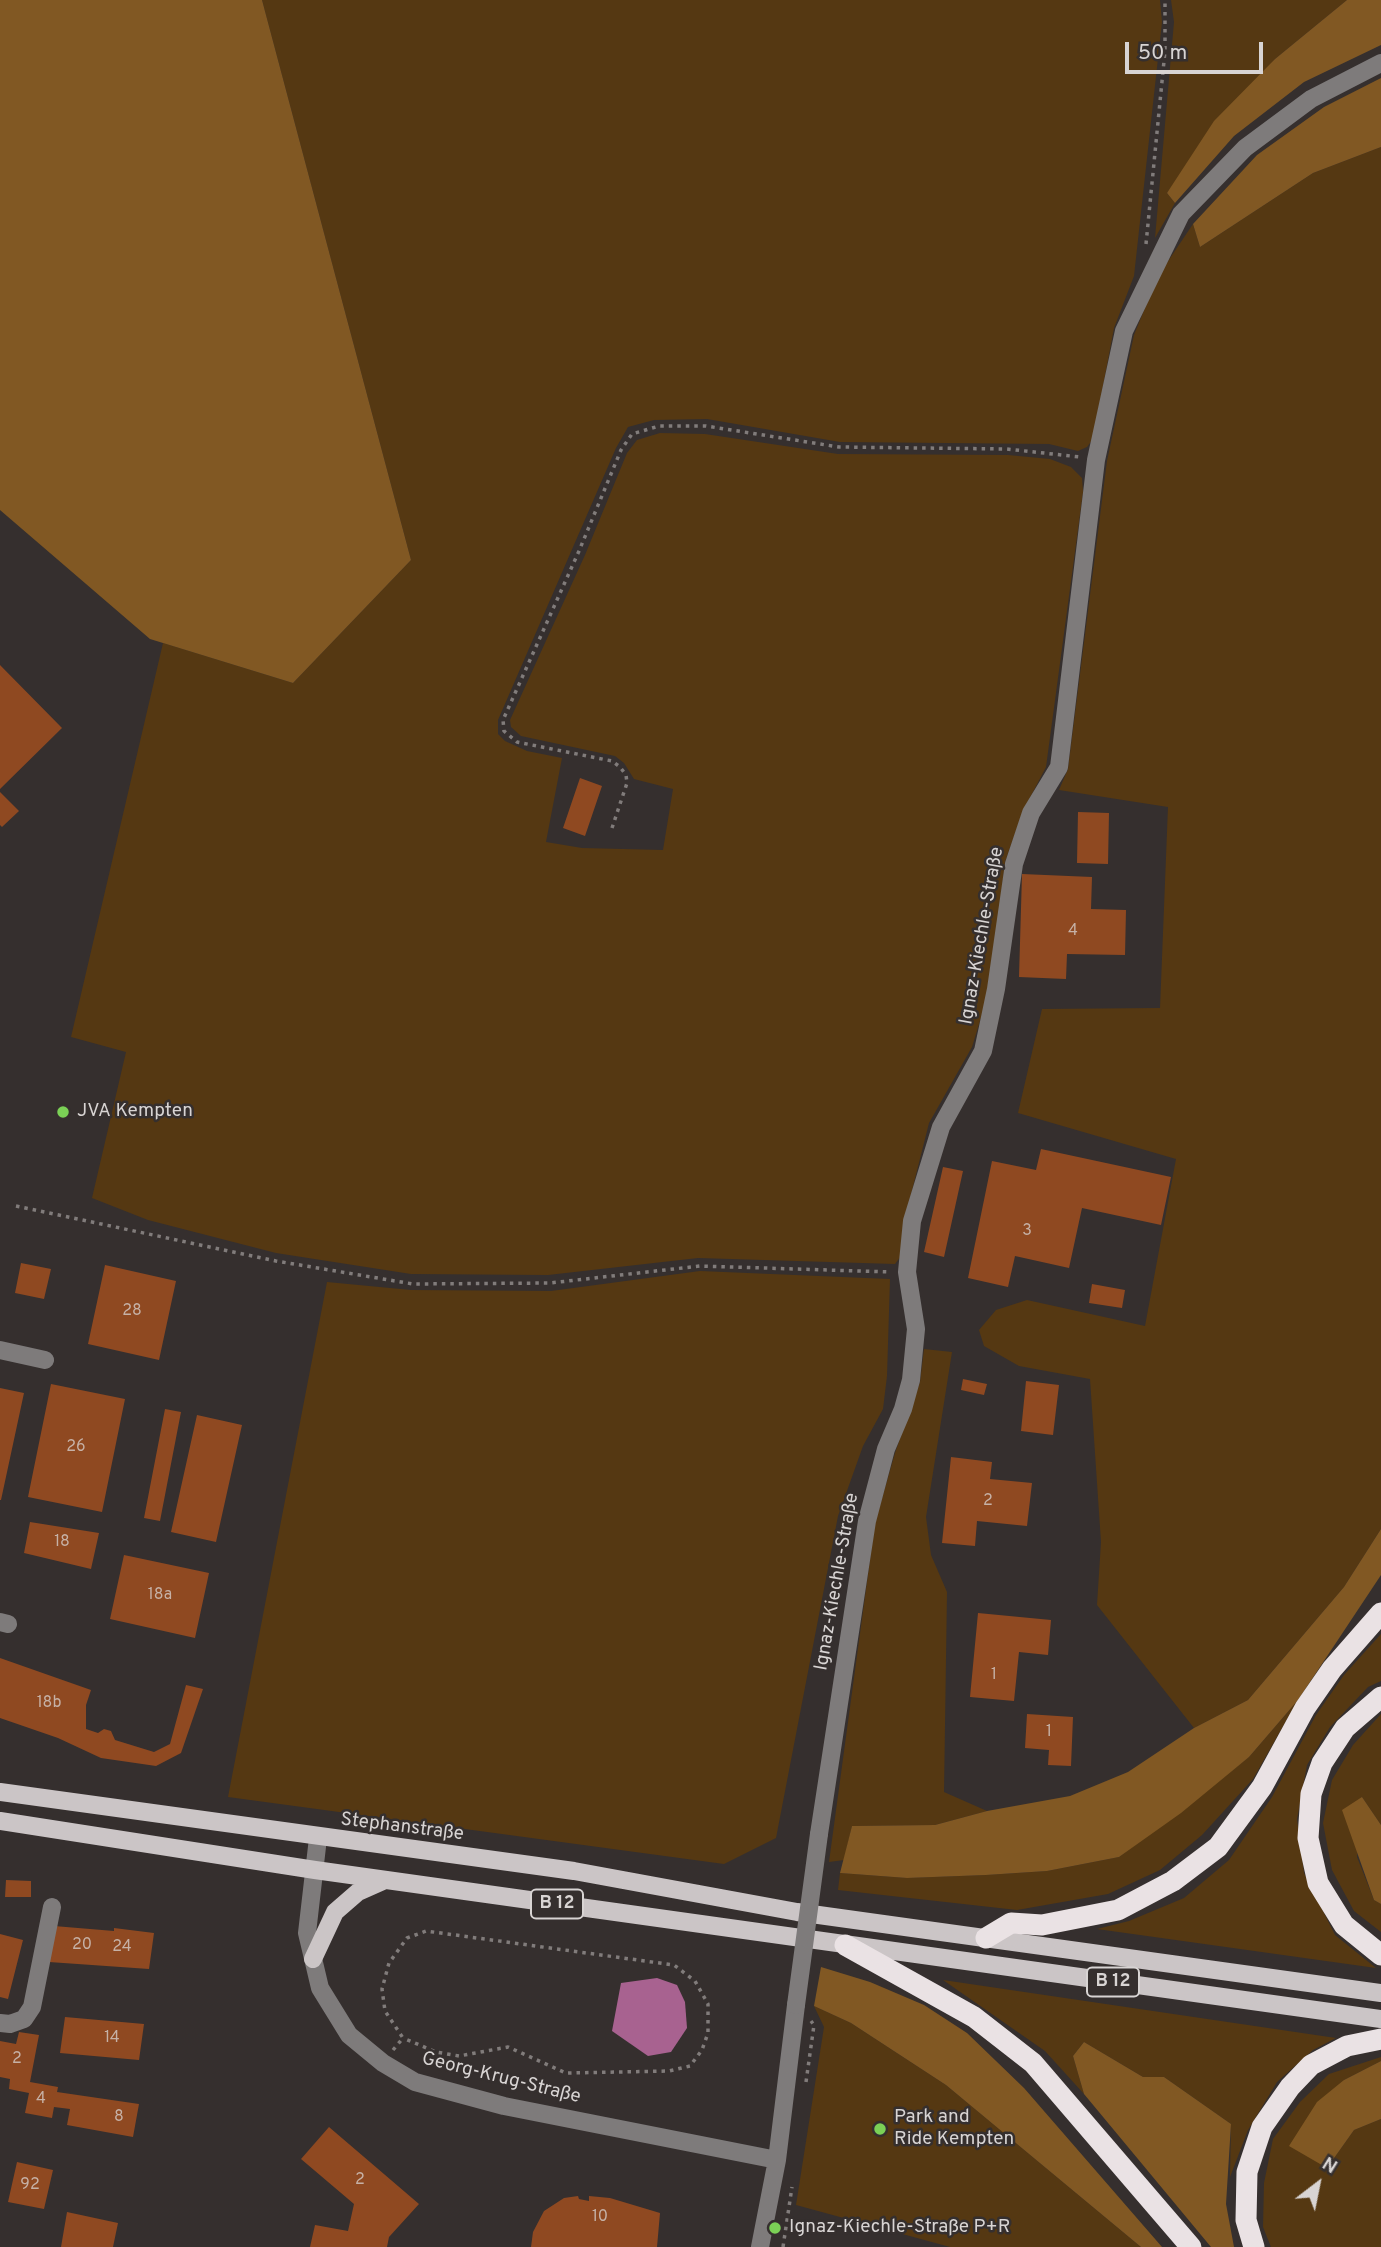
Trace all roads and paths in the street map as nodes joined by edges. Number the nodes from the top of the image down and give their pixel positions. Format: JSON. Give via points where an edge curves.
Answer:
{"nodes":[{"id":1,"x":1165,"y":0,"type":"edge"},
{"id":2,"x":1381,"y":63,"type":"edge"},
{"id":3,"x":1153,"y":273,"type":"junction"},
{"id":4,"x":1096,"y":460,"type":"junction"},
{"id":5,"x":612,"y":828,"type":"dead end"},
{"id":6,"x":16,"y":1206,"type":"dead end"},
{"id":7,"x":907,"y":1272,"type":"junction"},
{"id":8,"x":0,"y":1350,"type":"edge"},
{"id":9,"x":45,"y":1360,"type":"dead end"},
{"id":10,"x":1381,"y":1613,"type":"edge"},
{"id":11,"x":1381,"y":1697,"type":"edge"},
{"id":12,"x":0,"y":1792,"type":"edge"},
{"id":13,"x":0,"y":1821,"type":"edge"},
{"id":14,"x":318,"y":1838,"type":"junction"},
{"id":15,"x":315,"y":1870,"type":"junction"},
{"id":16,"x":386,"y":1880,"type":"junction"},
{"id":17,"x":52,"y":1908,"type":"dead end"},
{"id":18,"x":986,"y":1938,"type":"junction"},
{"id":19,"x":845,"y":1944,"type":"junction"},
{"id":20,"x":1381,"y":1955,"type":"edge"},
{"id":21,"x":313,"y":1959,"type":"junction"},
{"id":22,"x":1381,"y":1993,"type":"edge"},
{"id":23,"x":1381,"y":2019,"type":"edge"},
{"id":24,"x":0,"y":2023,"type":"edge"},
{"id":25,"x":403,"y":2038,"type":"junction"},
{"id":26,"x":1381,"y":2039,"type":"edge"},
{"id":27,"x":383,"y":2063,"type":"junction"},
{"id":28,"x":777,"y":2160,"type":"junction"},
{"id":29,"x":760,"y":2247,"type":"edge"},
{"id":30,"x":1191,"y":2247,"type":"edge"},
{"id":31,"x":1254,"y":2247,"type":"edge"}],
"edges":[{"from":1,"to":3,"type":"path","via":[[1165,51],[1144,237]]},
{"from":2,"to":3,"type":"street","name":"Ignaz-Kiechle-Straße","via":[[1311,99],[1245,148],[1181,214]]},
{"from":3,"to":4,"type":"street","name":"Ignaz-Kiechle-Straße","via":[[1124,331]]},
{"from":4,"to":5,"type":"path","via":[[1007,449],[839,447],[706,426],[659,426],[632,434],[503,720],[504,731],[517,742],[612,761],[620,767],[627,783]]},
{"from":4,"to":7,"type":"street","name":"Ignaz-Kiechle-Straße","via":[[1059,767],[1031,813],[1014,864],[983,1051],[941,1127],[912,1221]]},
{"from":6,"to":7,"type":"path","via":[[276,1261],[413,1284],[550,1283],[700,1266]]},
{"from":7,"to":28,"type":"street","name":"Ignaz-Kiechle-Straße","bridge":true,"via":[[916,1329],[911,1380],[867,1521],[819,1834]]},
{"from":8,"to":9,"type":"street"},
{"from":10,"to":18,"type":"highway","via":[[1332,1669],[1262,1787],[1218,1847],[1173,1881],[1118,1910],[1042,1924],[1011,1923]]},
{"from":11,"to":20,"type":"highway","via":[[1345,1728],[1322,1763],[1311,1794],[1308,1838],[1318,1883],[1337,1914]]},
{"from":12,"to":14,"type":"main road","name":"Stephanstraße","number":"B 12"},
{"from":13,"to":15,"type":"main road","number":"B 12"},
{"from":14,"to":15,"type":"street","name":"Georg-Krug-Straße"},
{"from":14,"to":18,"type":"main road","name":"Stephanstraße","number":"B 12","via":[[574,1871],[797,1912]]},
{"from":15,"to":16,"type":"main road","number":"B 12"},
{"from":15,"to":21,"type":"street","name":"Georg-Krug-Straße","via":[[307,1933]]},
{"from":16,"to":19,"type":"main road","number":"B 12"},
{"from":16,"to":21,"type":"main road","via":[[358,1892],[335,1912]]},
{"from":17,"to":24,"type":"street","via":[[32,2007],[24,2019]]},
{"from":18,"to":22,"type":"main road","number":"B 12"},
{"from":19,"to":23,"type":"main road","number":"B 12"},
{"from":19,"to":30,"type":"highway","via":[[974,2017],[1033,2063]]},
{"from":21,"to":27,"type":"street","name":"Georg-Krug-Straße","via":[[320,1988],[349,2035]]},
{"from":25,"to":25,"type":"path","via":[[384,2011],[382,1989],[389,1963],[407,1938],[426,1931],[674,1965],[695,1981],[708,2004],[708,2033],[702,2050],[690,2066],[669,2071],[566,2073],[509,2047],[458,2056]]},
{"from":25,"to":27,"type":"path"},
{"from":26,"to":31,"type":"highway","via":[[1347,2046],[1311,2065],[1262,2127],[1247,2172],[1246,2220]]},
{"from":27,"to":28,"type":"street","name":"Georg-Krug-Straße","via":[[415,2082],[504,2106]]},
{"from":28,"to":29,"type":"street"}]}
